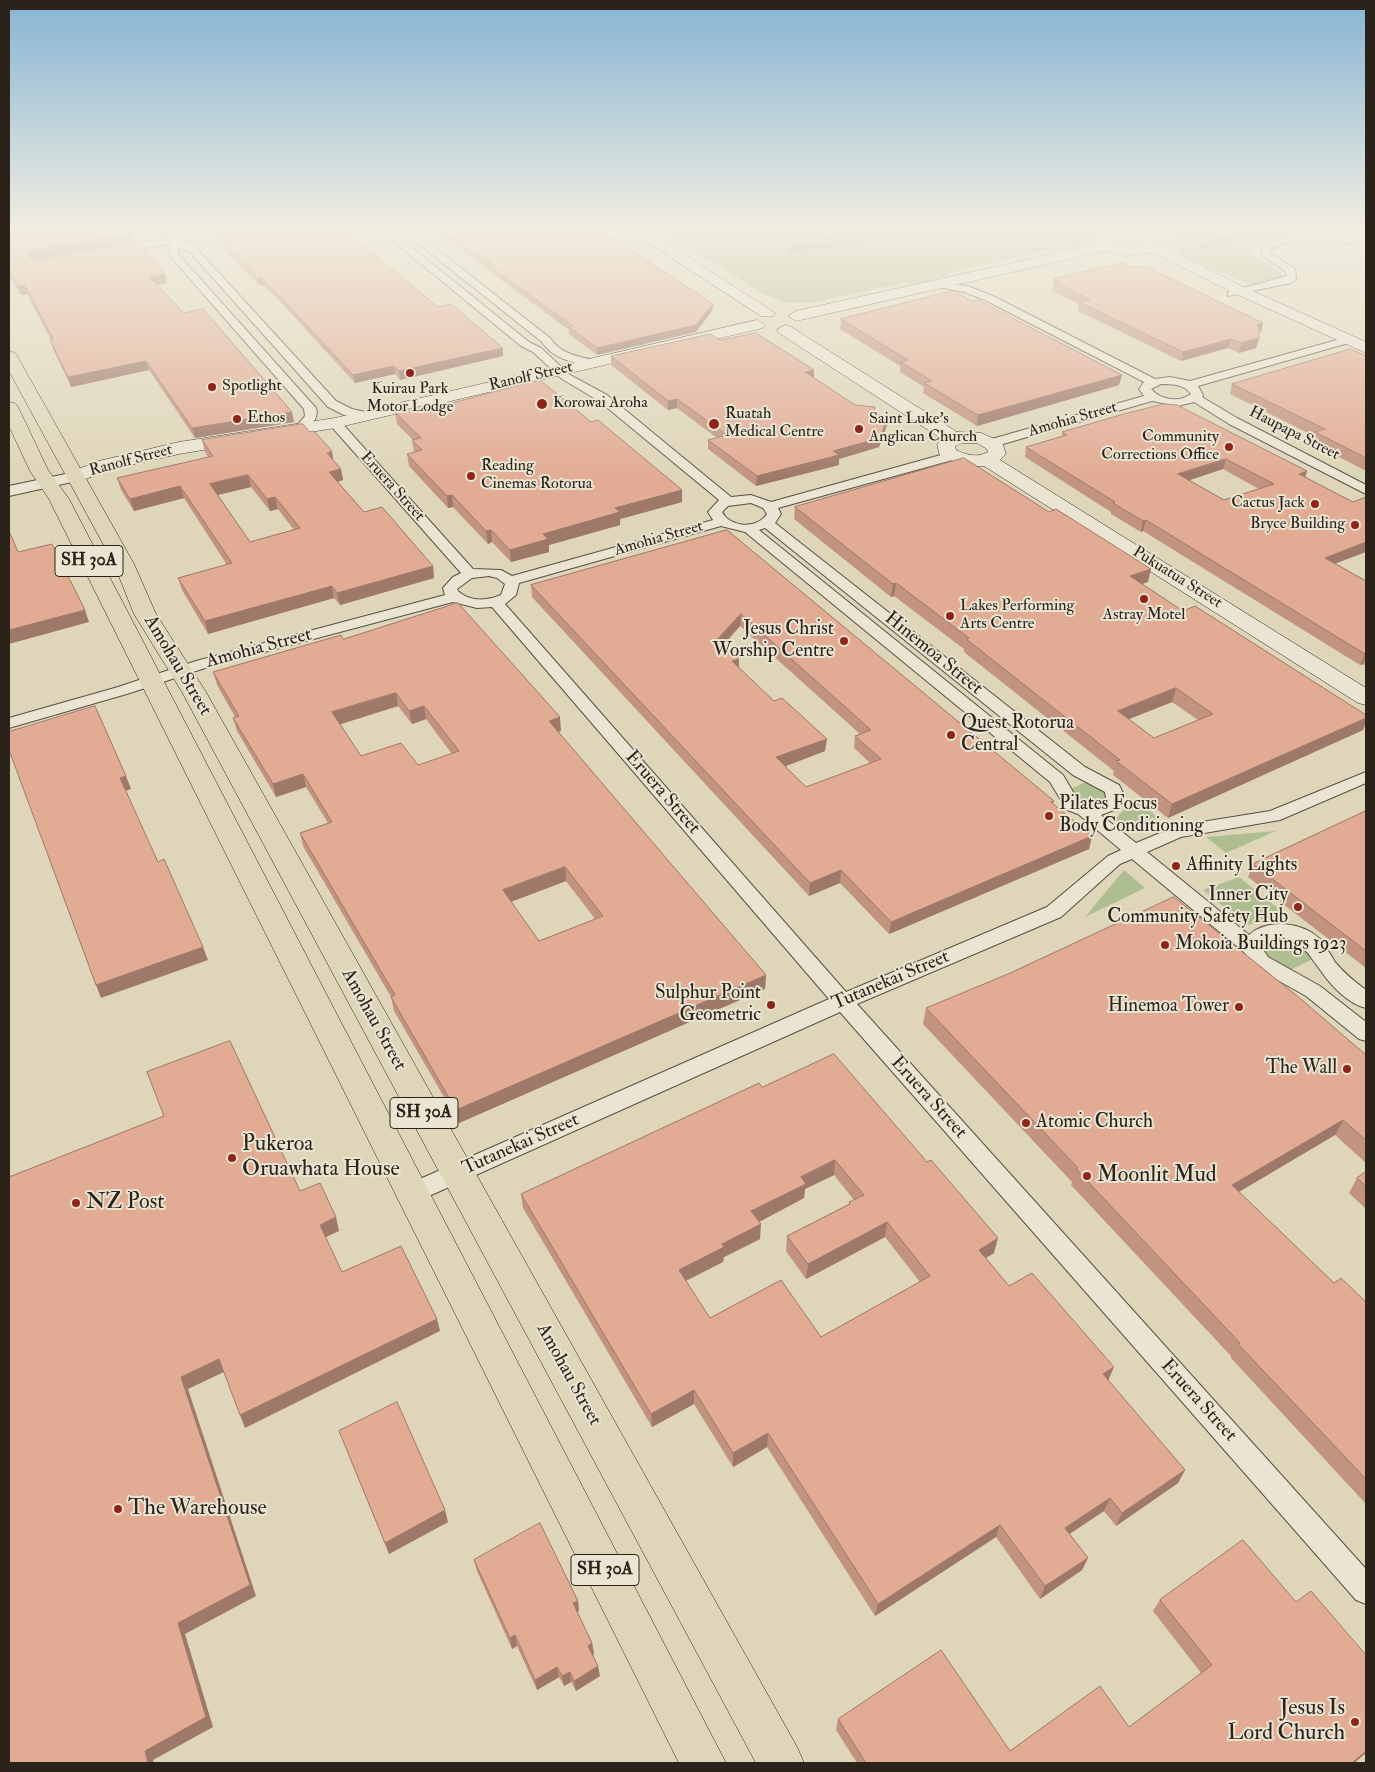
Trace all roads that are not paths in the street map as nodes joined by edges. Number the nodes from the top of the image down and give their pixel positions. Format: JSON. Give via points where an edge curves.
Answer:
{"nodes":[{"id":1,"x":227,"y":315,"type":"edge"},
{"id":2,"x":251,"y":315,"type":"edge"},
{"id":3,"x":489,"y":315,"type":"edge"},
{"id":4,"x":514,"y":315,"type":"edge"},
{"id":5,"x":756,"y":315,"type":"edge"},
{"id":6,"x":775,"y":315,"type":"edge"},
{"id":7,"x":792,"y":315,"type":"edge"},
{"id":8,"x":802,"y":315,"type":"edge"},
{"id":9,"x":1022,"y":315,"type":"edge"},
{"id":10,"x":1283,"y":315,"type":"edge"},
{"id":11,"x":796,"y":316,"type":"junction"},
{"id":12,"x":762,"y":319,"type":"junction"},
{"id":13,"x":785,"y":330,"type":"junction"},
{"id":14,"x":1342,"y":342,"type":"junction"},
{"id":15,"x":1366,"y":348,"type":"edge"},
{"id":16,"x":9,"y":356,"type":"edge"},
{"id":17,"x":1366,"y":357,"type":"edge"},
{"id":18,"x":593,"y":363,"type":"junction"},
{"id":19,"x":575,"y":367,"type":"junction"},
{"id":20,"x":558,"y":371,"type":"junction"},
{"id":21,"x":1153,"y":382,"type":"junction"},
{"id":22,"x":1189,"y":385,"type":"junction"},
{"id":23,"x":1153,"y":397,"type":"junction"},
{"id":24,"x":603,"y":398,"type":"junction"},
{"id":25,"x":1195,"y":398,"type":"junction"},
{"id":26,"x":1182,"y":402,"type":"junction"},
{"id":27,"x":35,"y":404,"type":"junction"},
{"id":28,"x":9,"y":408,"type":"edge"},
{"id":29,"x":366,"y":416,"type":"junction"},
{"id":30,"x":1233,"y":421,"type":"junction"},
{"id":31,"x":335,"y":423,"type":"junction"},
{"id":32,"x":302,"y":427,"type":"junction"},
{"id":33,"x":953,"y":447,"type":"junction"},
{"id":34,"x":990,"y":451,"type":"junction"},
{"id":35,"x":75,"y":477,"type":"junction"},
{"id":36,"x":48,"y":483,"type":"junction"},
{"id":37,"x":1366,"y":490,"type":"edge"},
{"id":38,"x":9,"y":491,"type":"edge"},
{"id":39,"x":728,"y":501,"type":"junction"},
{"id":40,"x":770,"y":506,"type":"junction"},
{"id":41,"x":721,"y":522,"type":"junction"},
{"id":42,"x":768,"y":523,"type":"junction"},
{"id":43,"x":748,"y":528,"type":"junction"},
{"id":44,"x":470,"y":574,"type":"junction"},
{"id":45,"x":511,"y":581,"type":"junction"},
{"id":46,"x":454,"y":597,"type":"junction"},
{"id":47,"x":495,"y":602,"type":"junction"},
{"id":48,"x":181,"y":671,"type":"junction"},
{"id":49,"x":150,"y":681,"type":"junction"},
{"id":50,"x":1366,"y":698,"type":"edge"},
{"id":51,"x":9,"y":723,"type":"edge"},
{"id":52,"x":1366,"y":777,"type":"edge"},
{"id":53,"x":1084,"y":810,"type":"junction"},
{"id":54,"x":1133,"y":851,"type":"junction"},
{"id":55,"x":1252,"y":948,"type":"junction"},
{"id":56,"x":1366,"y":1001,"type":"edge"},
{"id":57,"x":843,"y":1002,"type":"junction"},
{"id":58,"x":1366,"y":1033,"type":"edge"},
{"id":59,"x":457,"y":1174,"type":"junction"},
{"id":60,"x":412,"y":1193,"type":"junction"},
{"id":61,"x":1366,"y":1590,"type":"edge"},
{"id":62,"x":703,"y":1763,"type":"edge"},
{"id":63,"x":781,"y":1763,"type":"edge"}],
"edges":[{"from":1,"to":32,"type":"street","via":[[310,408],[310,418]]},
{"from":2,"to":29,"type":"street","via":[[332,404]]},
{"from":3,"to":20,"type":"street","via":[[537,350]]},
{"from":4,"to":18,"type":"street","via":[[546,340],[554,351]]},
{"from":5,"to":12,"type":"main road"},
{"from":6,"to":12,"type":"main road"},
{"from":7,"to":11,"type":"main road"},
{"from":8,"to":11,"type":"main road"},
{"from":9,"to":21,"type":"street"},
{"from":10,"to":14,"type":"main road"},
{"from":11,"to":13,"type":"main road","via":[[800,324]]},
{"from":12,"to":13,"type":"main road","via":[[768,330]]},
{"from":12,"to":18,"type":"main road","name":"Ranolf Street"},
{"from":13,"to":33,"type":"main road"},
{"from":14,"to":15,"type":"main road"},
{"from":14,"to":17,"type":"main road"},
{"from":14,"to":22,"type":"street"},
{"from":16,"to":27,"type":"main road","name":"Amohau Street","number":"SH 30A"},
{"from":18,"to":19,"type":"main road","name":"Ranolf Street"},
{"from":19,"to":20,"type":"main road","name":"Ranolf Street"},
{"from":19,"to":24,"type":"street","via":[[589,378]]},
{"from":20,"to":24,"type":"street"},
{"from":20,"to":29,"type":"main road","name":"Ranolf Street"},
{"from":21,"to":22,"type":"street","via":[[1167,380]]},
{"from":21,"to":23,"type":"street","via":[[1145,389]]},
{"from":22,"to":25,"type":"street","via":[[1197,392]]},
{"from":23,"to":26,"type":"street","name":"Amohia Street"},
{"from":23,"to":34,"type":"street","name":"Amohia Street"},
{"from":24,"to":39,"type":"street"},
{"from":25,"to":26,"type":"street","name":"Amohia Street"},
{"from":25,"to":30,"type":"street","name":"Haupapa Street"},
{"from":26,"to":30,"type":"street","name":"Haupapa Street"},
{"from":27,"to":28,"type":"main road"},
{"from":27,"to":35,"type":"main road","name":"Amohau Street","number":"SH 30A"},
{"from":28,"to":36,"type":"main road","name":"Amohau Street","number":"SH 30A"},
{"from":29,"to":31,"type":"main road","name":"Ranolf Street"},
{"from":30,"to":37,"type":"street","name":"Haupapa Street"},
{"from":31,"to":32,"type":"main road","name":"Ranolf Street"},
{"from":31,"to":35,"type":"main road","name":"Ranolf Street","via":[[294,437],[113,476]]},
{"from":31,"to":44,"type":"street","name":"Eruera Street"},
{"from":32,"to":35,"type":"main road","name":"Ranolf Street","via":[[179,448]]},
{"from":33,"to":34,"type":"main road","name":"Amohia Street","via":[[974,437]]},
{"from":33,"to":40,"type":"street","name":"Amohia Street"},
{"from":34,"to":50,"type":"main road","name":"Pukuatua Street"},
{"from":35,"to":36,"type":"street","name":"Ranolf Street"},
{"from":35,"to":48,"type":"main road","name":"Amohau Street","number":"SH 30A","via":[[124,564],[145,614]]},
{"from":36,"to":38,"type":"street","name":"Ranolf Street"},
{"from":36,"to":49,"type":"main road","name":"Amohau Street","number":"SH 30A"},
{"from":39,"to":40,"type":"street","via":[[751,499]]},
{"from":39,"to":41,"type":"street","via":[[718,506],[715,512]]},
{"from":40,"to":42,"type":"street","via":[[774,514]]},
{"from":41,"to":43,"type":"street"},
{"from":41,"to":45,"type":"street","name":"Amohia Street"},
{"from":42,"to":43,"type":"street"},
{"from":42,"to":53,"type":"street","name":"Hinemoa Street","via":[[1079,770],[1113,789],[1116,797],[1110,805]]},
{"from":43,"to":53,"type":"street","name":"Hinemoa Street","via":[[1057,780],[1069,801]]},
{"from":44,"to":45,"type":"street","via":[[501,574]]},
{"from":44,"to":46,"type":"street","via":[[456,580],[450,588]]},
{"from":45,"to":47,"type":"street","via":[[511,593]]},
{"from":46,"to":47,"type":"street","via":[[474,604]]},
{"from":46,"to":48,"type":"street","name":"Amohia Street"},
{"from":47,"to":57,"type":"street","name":"Eruera Street"},
{"from":48,"to":49,"type":"street","name":"Amohia Street"},
{"from":48,"to":59,"type":"main road","name":"Amohau Street","number":"SH 30A"},
{"from":49,"to":51,"type":"street","name":"Amohia Street"},
{"from":49,"to":60,"type":"main road","name":"Amohau Street","number":"SH 30A"},
{"from":52,"to":54,"type":"street","name":"Tutanekai Street","via":[[1274,816],[1177,832]]},
{"from":53,"to":54,"type":"street","name":"Hinemoa Street"},
{"from":54,"to":55,"type":"street","name":"Hinemoa Street"},
{"from":54,"to":57,"type":"street","name":"Tutanekai Street","via":[[1114,860],[1054,912]]},
{"from":55,"to":56,"type":"street","via":[[1257,939],[1268,932],[1283,930],[1300,935],[1316,946],[1334,975]]},
{"from":55,"to":58,"type":"street","name":"Hinemoa Street","via":[[1261,962],[1313,991]]},
{"from":57,"to":59,"type":"street","name":"Tutanekai Street"},
{"from":57,"to":61,"type":"street","name":"Eruera Street"},
{"from":59,"to":60,"type":"street","name":"Tutanekai Street"},
{"from":59,"to":63,"type":"main road","name":"Amohau Street","number":"SH 30A"},
{"from":60,"to":62,"type":"main road","name":"Amohau Street","number":"SH 30A"}]}
